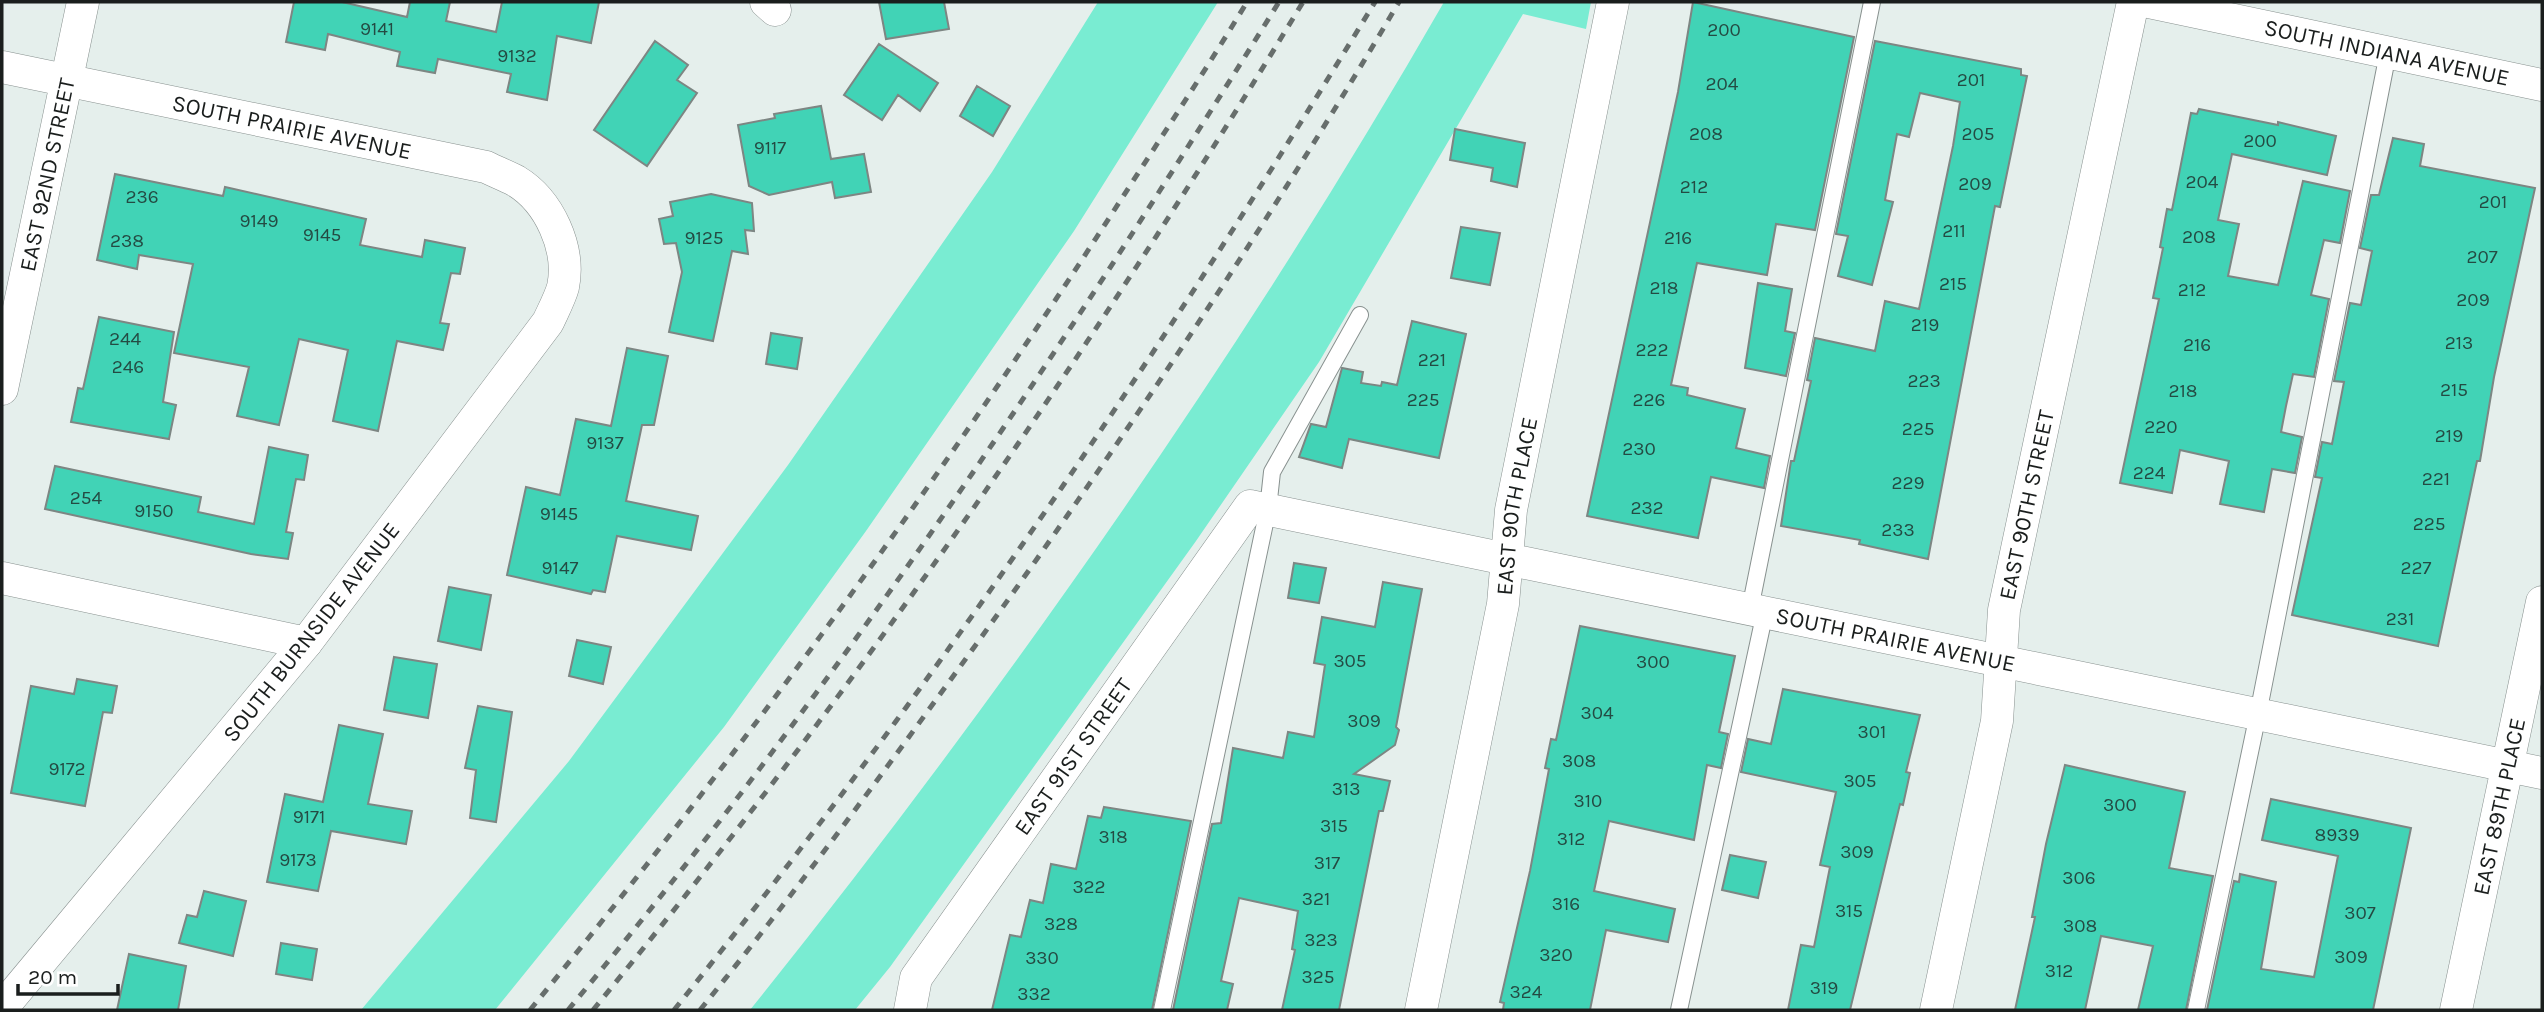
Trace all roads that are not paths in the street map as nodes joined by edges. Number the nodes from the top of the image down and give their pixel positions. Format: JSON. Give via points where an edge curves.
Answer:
{"nodes":[{"id":1,"x":83,"y":2,"type":"edge"},
{"id":2,"x":1613,"y":2,"type":"edge"},
{"id":3,"x":1872,"y":2,"type":"edge"},
{"id":4,"x":2133,"y":2,"type":"edge"},
{"id":5,"x":2149,"y":2,"type":"edge"},
{"id":6,"x":2194,"y":6,"type":"edge"},
{"id":7,"x":2388,"y":53,"type":"junction"},
{"id":8,"x":2,"y":67,"type":"edge"},
{"id":9,"x":66,"y":81,"type":"junction"},
{"id":10,"x":2542,"y":85,"type":"edge"},
{"id":11,"x":556,"y":229,"type":"joint"},
{"id":12,"x":1360,"y":315,"type":"dead end"},
{"id":13,"x":8,"y":326,"type":"edge"},
{"id":14,"x":2,"y":389,"type":"edge"},
{"id":15,"x":1259,"y":507,"type":"junction"},
{"id":16,"x":1506,"y":558,"type":"junction"},
{"id":17,"x":2,"y":578,"type":"edge"},
{"id":18,"x":2542,"y":602,"type":"edge"},
{"id":19,"x":1758,"y":610,"type":"junction"},
{"id":20,"x":306,"y":643,"type":"junction"},
{"id":21,"x":2001,"y":661,"type":"junction"},
{"id":22,"x":2258,"y":714,"type":"junction"},
{"id":23,"x":2509,"y":766,"type":"junction"},
{"id":24,"x":2542,"y":773,"type":"edge"},
{"id":25,"x":2,"y":1008,"type":"edge"},
{"id":26,"x":909,"y":1010,"type":"edge"},
{"id":27,"x":1162,"y":1010,"type":"edge"},
{"id":28,"x":1422,"y":1010,"type":"edge"},
{"id":29,"x":1679,"y":1010,"type":"edge"},
{"id":30,"x":1936,"y":1010,"type":"edge"},
{"id":31,"x":2196,"y":1010,"type":"edge"},
{"id":32,"x":2456,"y":1010,"type":"edge"}],
"edges":[{"from":1,"to":9,"type":"street","name":"EAST 92ND STREET"},
{"from":2,"to":16,"type":"street","name":"EAST 90TH PLACE","via":[[1511,510]]},
{"from":3,"to":19,"type":"lane"},
{"from":4,"to":21,"type":"street","name":"EAST 90TH STREET","via":[[2004,610]]},
{"from":5,"to":6,"type":"street","name":"SOUTH INDIANA AVENUE"},
{"from":6,"to":7,"type":"street","name":"SOUTH INDIANA AVENUE"},
{"from":7,"to":10,"type":"street","name":"SOUTH INDIANA AVENUE"},
{"from":7,"to":22,"type":"lane"},
{"from":8,"to":9,"type":"street","name":"SOUTH PRAIRIE AVENUE"},
{"from":9,"to":11,"type":"street","name":"SOUTH PRAIRIE AVENUE","via":[[486,167],[517,182],[539,200]]},
{"from":9,"to":13,"type":"street","name":"EAST 92ND STREET"},
{"from":11,"to":20,"type":"street","name":"SOUTH BURNSIDE AVENUE","via":[[563,254],[563,286],[548,322]]},
{"from":12,"to":15,"type":"lane","via":[[1272,472]]},
{"from":13,"to":14,"type":"street","name":"EAST 92ND STREET"},
{"from":15,"to":16,"type":"street","name":"SOUTH PRAIRIE AVENUE"},
{"from":15,"to":26,"type":"street","name":"EAST 91ST STREET","via":[[916,978]]},
{"from":15,"to":27,"type":"lane"},
{"from":16,"to":19,"type":"street","name":"SOUTH PRAIRIE AVENUE"},
{"from":16,"to":28,"type":"street","name":"EAST 90TH PLACE","via":[[1503,604]]},
{"from":17,"to":20,"type":"street"},
{"from":18,"to":23,"type":"street","name":"EAST 89TH PLACE"},
{"from":19,"to":21,"type":"street","name":"SOUTH PRAIRIE AVENUE"},
{"from":19,"to":29,"type":"lane"},
{"from":20,"to":25,"type":"street","name":"SOUTH BURNSIDE AVENUE"},
{"from":21,"to":22,"type":"street","name":"SOUTH PRAIRIE AVENUE"},
{"from":21,"to":30,"type":"street","name":"EAST 90TH STREET","via":[[1997,721]]},
{"from":22,"to":23,"type":"street","name":"SOUTH PRAIRIE AVENUE"},
{"from":22,"to":31,"type":"lane"},
{"from":23,"to":24,"type":"street","name":"SOUTH PRAIRIE AVENUE"},
{"from":23,"to":32,"type":"street","name":"EAST 89TH PLACE"}]}
